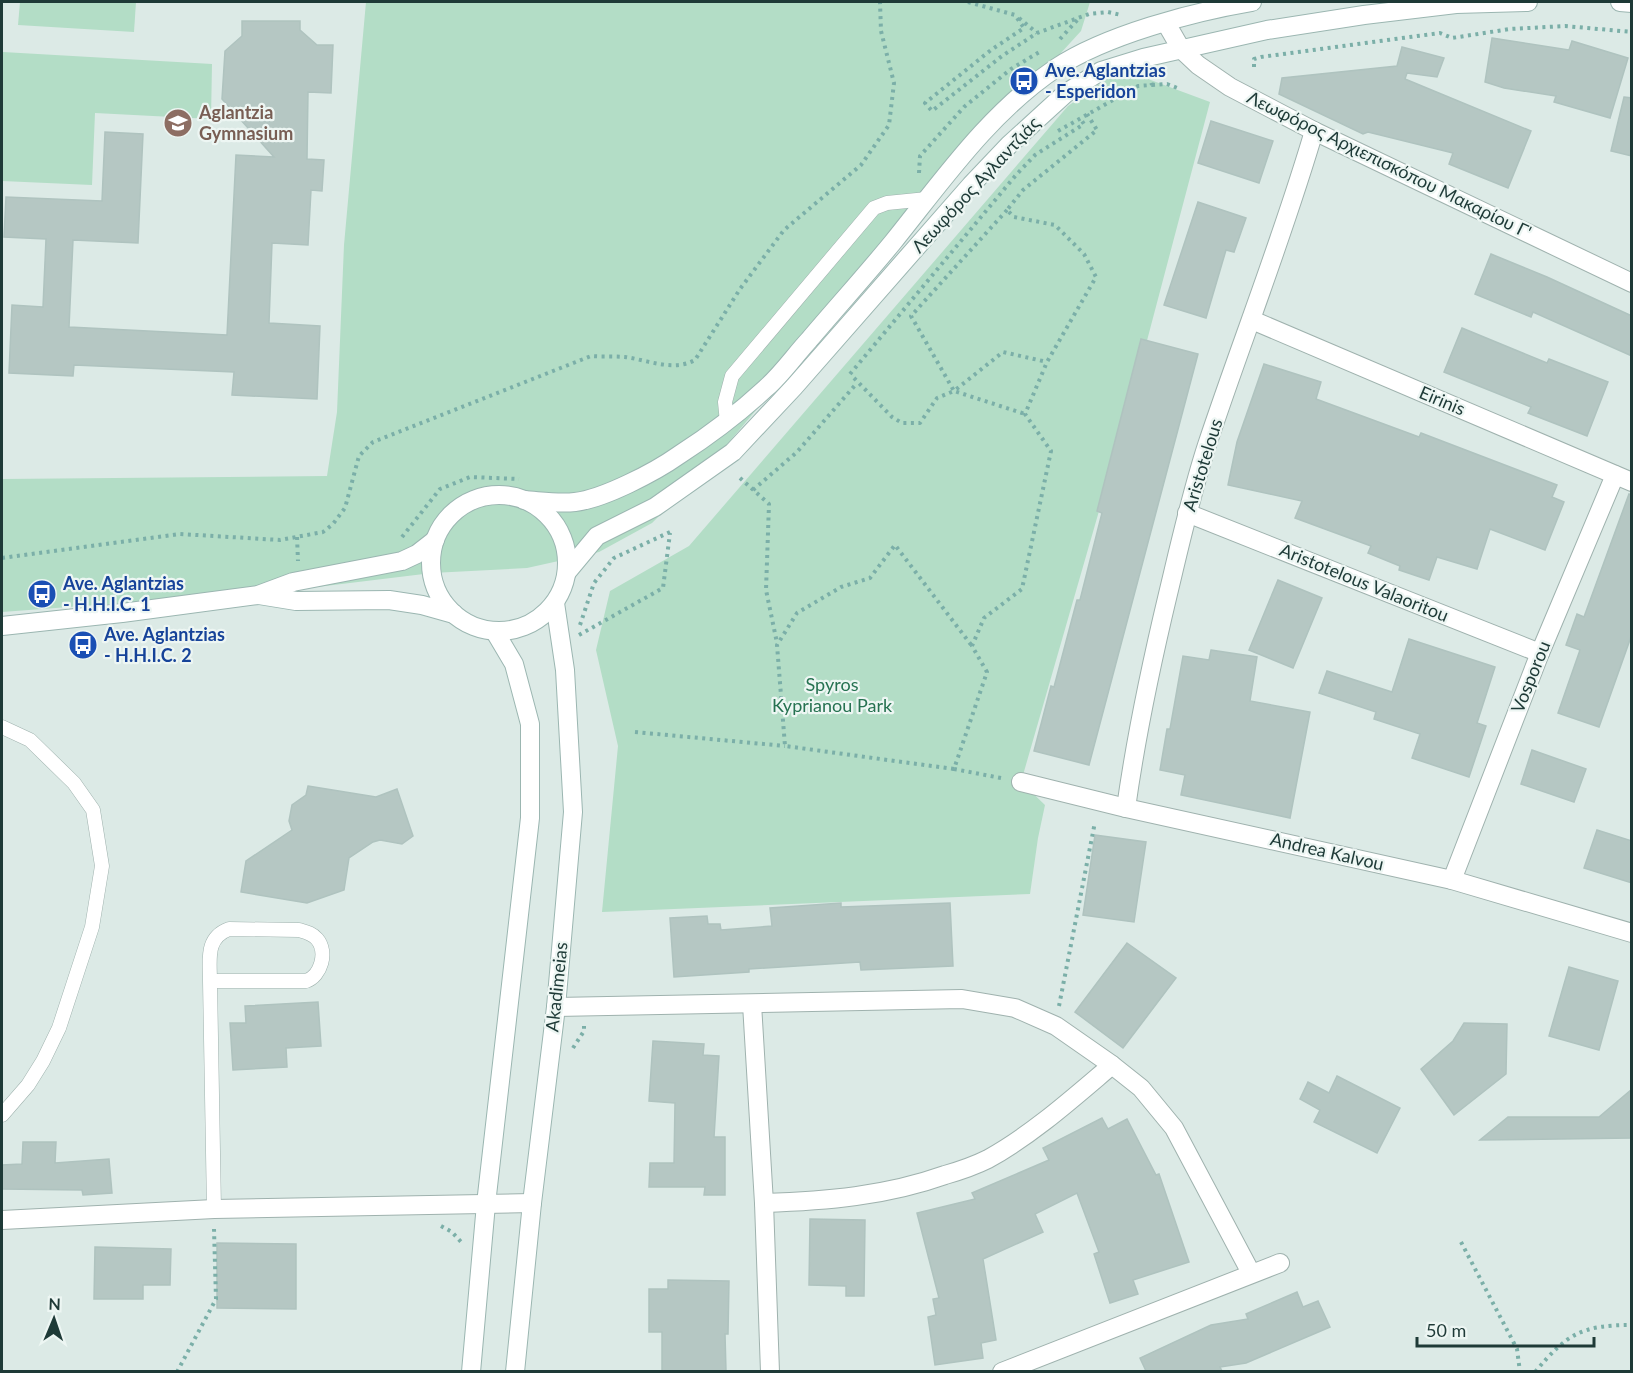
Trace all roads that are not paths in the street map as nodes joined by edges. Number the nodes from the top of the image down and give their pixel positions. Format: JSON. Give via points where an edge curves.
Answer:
{"nodes":[{"id":1,"x":1252,"y":2,"type":"edge"},
{"id":2,"x":1528,"y":2,"type":"edge"},
{"id":3,"x":1620,"y":2,"type":"edge"},
{"id":4,"x":1632,"y":3,"type":"edge"},
{"id":5,"x":1166,"y":23,"type":"junction"},
{"id":6,"x":1181,"y":50,"type":"junction"},
{"id":7,"x":1314,"y":131,"type":"junction"},
{"id":8,"x":927,"y":199,"type":"junction"},
{"id":9,"x":1632,"y":282,"type":"edge"},
{"id":10,"x":1252,"y":320,"type":"junction"},
{"id":11,"x":727,"y":422,"type":"junction"},
{"id":12,"x":1623,"y":479,"type":"edge"},
{"id":13,"x":524,"y":500,"type":"junction"},
{"id":14,"x":1187,"y":513,"type":"junction"},
{"id":15,"x":435,"y":540,"type":"junction"},
{"id":16,"x":567,"y":572,"type":"junction"},
{"id":17,"x":258,"y":595,"type":"junction"},
{"id":18,"x":555,"y":603,"type":"junction"},
{"id":19,"x":453,"y":614,"type":"junction"},
{"id":20,"x":2,"y":626,"type":"edge"},
{"id":21,"x":495,"y":632,"type":"junction"},
{"id":22,"x":1540,"y":653,"type":"junction"},
{"id":23,"x":2,"y":726,"type":"edge"},
{"id":24,"x":1021,"y":782,"type":"road end"},
{"id":25,"x":1126,"y":808,"type":"junction"},
{"id":26,"x":1452,"y":880,"type":"junction"},
{"id":27,"x":1632,"y":933,"type":"edge"},
{"id":28,"x":210,"y":981,"type":"junction"},
{"id":29,"x":752,"y":1004,"type":"junction"},
{"id":30,"x":556,"y":1007,"type":"junction"},
{"id":31,"x":1112,"y":1065,"type":"junction"},
{"id":32,"x":2,"y":1115,"type":"edge"},
{"id":33,"x":532,"y":1203,"type":"junction"},
{"id":34,"x":764,"y":1203,"type":"junction"},
{"id":35,"x":486,"y":1204,"type":"junction"},
{"id":36,"x":214,"y":1209,"type":"junction"},
{"id":37,"x":2,"y":1220,"type":"edge"},
{"id":38,"x":1280,"y":1263,"type":"dead end"},
{"id":39,"x":1251,"y":1273,"type":"junction"},
{"id":40,"x":471,"y":1371,"type":"edge"},
{"id":41,"x":515,"y":1371,"type":"edge"},
{"id":42,"x":770,"y":1371,"type":"edge"},
{"id":43,"x":1002,"y":1371,"type":"edge"}],
"edges":[{"from":1,"to":5,"type":"street","name":"Λεωφόρος Αγλαντζιάς"},
{"from":2,"to":6,"type":"street","name":"Λεωφόρος Αγλαντζιάς","via":[[1456,4],[1364,15],[1267,30]]},
{"from":3,"to":4,"type":"street"},
{"from":5,"to":6,"type":"street","name":"Λεωφόρος Αρχιεπισκόπου Μακαρίου Γ'"},
{"from":5,"to":8,"type":"street","name":"Λεωφόρος Αγλαντζιάς","via":[[1132,33],[1057,68],[988,126]]},
{"from":6,"to":7,"type":"street","name":"Λεωφόρος Αρχιεπισκόπου Μακαρίου Γ'","via":[[1230,87]]},
{"from":6,"to":16,"type":"street","name":"Λεωφόρος Αγλαντζιάς","via":[[1101,71],[1066,93],[971,185],[733,452],[656,507],[597,536]]},
{"from":7,"to":9,"type":"street","name":"Λεωφόρος Αρχιεπισκόπου Μακαρίου Γ'"},
{"from":7,"to":10,"type":"street","name":"Aristotelous"},
{"from":8,"to":11,"type":"street","name":"Λεωφόρος Αγλαντζιάς","via":[[768,386]]},
{"from":8,"to":11,"type":"lane","via":[[874,208],[732,376],[725,402]]},
{"from":10,"to":12,"type":"street","name":"Eirinis"},
{"from":10,"to":14,"type":"street","name":"Aristotelous"},
{"from":11,"to":13,"type":"street","name":"Λεωφόρος Αγλαντζιάς","via":[[662,467],[590,498],[575,502]]},
{"from":12,"to":22,"type":"street","name":"Vosporou"},
{"from":13,"to":15,"type":"street","via":[[497,495],[471,501],[449,517]]},
{"from":13,"to":16,"type":"street","via":[[546,514],[562,535]]},
{"from":14,"to":22,"type":"street","name":"Aristotelous Valaoritou"},
{"from":14,"to":25,"type":"street","name":"Aristotelous","via":[[1155,650]]},
{"from":15,"to":17,"type":"street","via":[[402,561],[293,582]]},
{"from":15,"to":19,"type":"street","via":[[431,555],[434,585]]},
{"from":16,"to":18,"type":"street"},
{"from":17,"to":19,"type":"street","via":[[296,601],[389,600]]},
{"from":17,"to":20,"type":"street"},
{"from":18,"to":21,"type":"street","via":[[529,625]]},
{"from":18,"to":30,"type":"street","name":"Akadimeias","via":[[565,670],[573,812]]},
{"from":19,"to":21,"type":"street","via":[[473,627]]},
{"from":21,"to":35,"type":"street","via":[[514,664],[530,724],[530,818]]},
{"from":22,"to":26,"type":"street","name":"Vosporou"},
{"from":23,"to":32,"type":"lane","via":[[30,740],[74,783],[93,810],[102,866],[93,927],[59,1028],[28,1085]]},
{"from":24,"to":25,"type":"street","name":"Andrea Kalvou"},
{"from":25,"to":26,"type":"street","name":"Andrea Kalvou"},
{"from":26,"to":27,"type":"street","name":"Andrea Kalvou"},
{"from":28,"to":28,"type":"lane","via":[[211,944],[229,929],[299,930],[310,933],[321,947],[321,967],[306,981]]},
{"from":28,"to":36,"type":"lane"},
{"from":29,"to":30,"type":"street"},
{"from":29,"to":31,"type":"street","via":[[962,999],[1015,1008],[1056,1026]]},
{"from":29,"to":34,"type":"street"},
{"from":30,"to":33,"type":"street","name":"Akadimeias"},
{"from":31,"to":34,"type":"street","via":[[1016,1140],[987,1159],[955,1172],[848,1199]]},
{"from":31,"to":39,"type":"street","via":[[1141,1088],[1174,1128]]},
{"from":33,"to":35,"type":"street"},
{"from":33,"to":41,"type":"street","name":"Akadimeias"},
{"from":34,"to":42,"type":"street"},
{"from":35,"to":36,"type":"street"},
{"from":35,"to":40,"type":"street"},
{"from":36,"to":37,"type":"street"},
{"from":38,"to":39,"type":"street"},
{"from":39,"to":43,"type":"street"}]}
